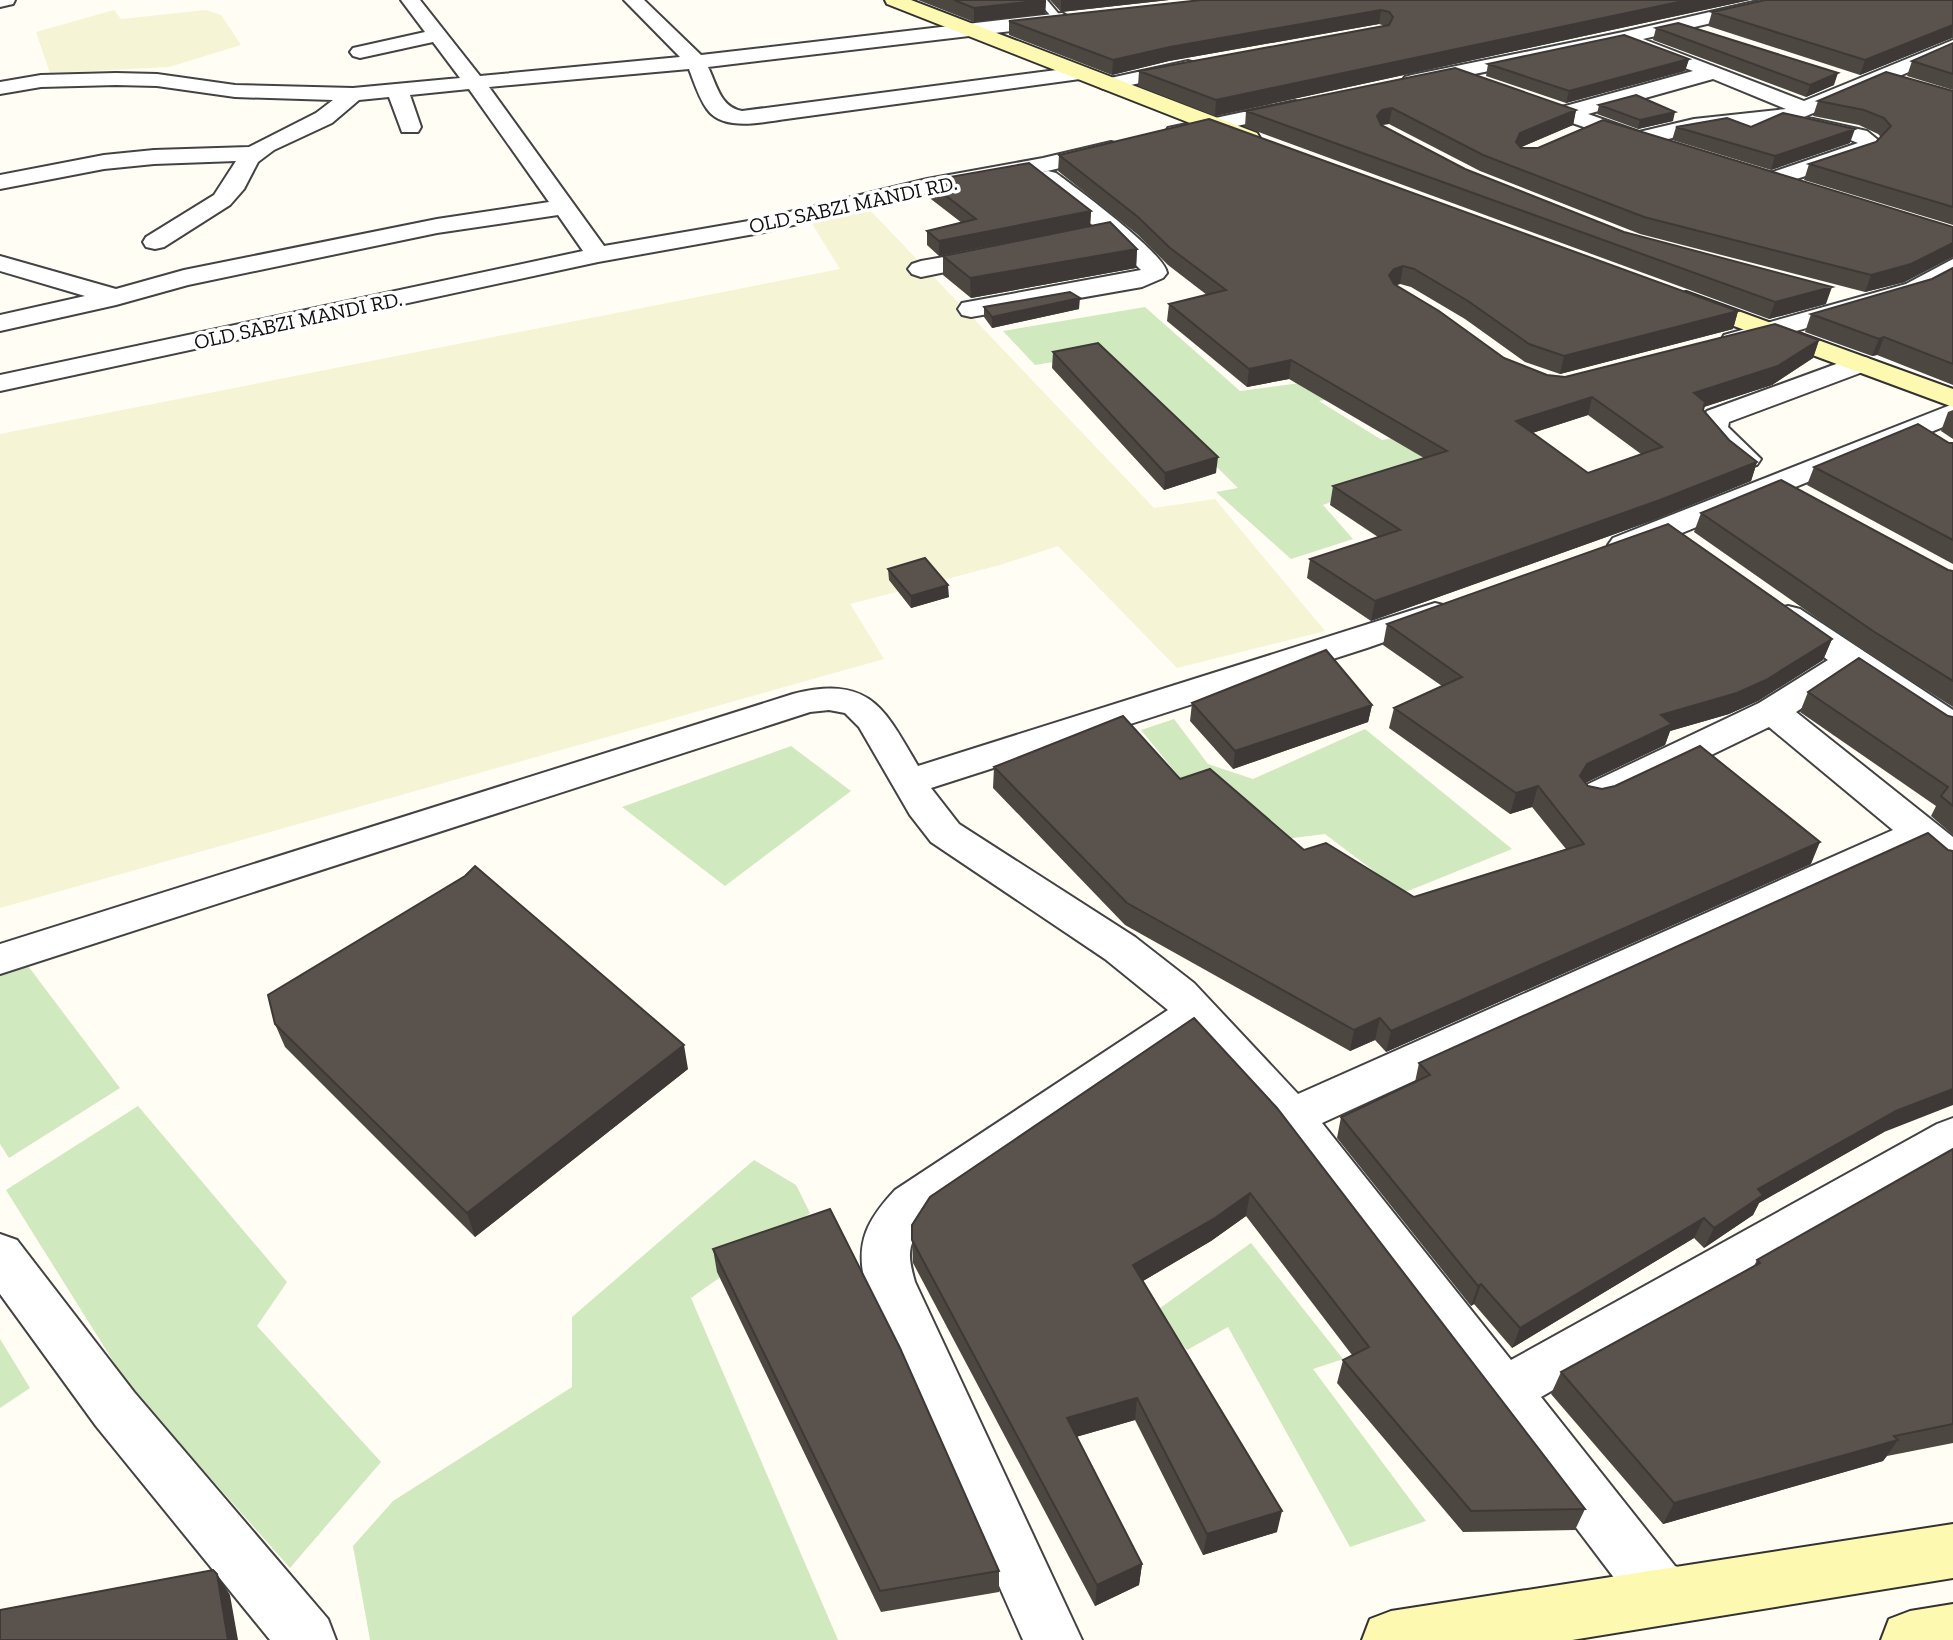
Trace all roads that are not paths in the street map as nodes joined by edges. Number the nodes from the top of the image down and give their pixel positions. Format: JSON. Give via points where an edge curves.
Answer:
{"nodes":[{"id":1,"x":6,"y":0,"type":"edge"},
{"id":2,"x":410,"y":0,"type":"edge"},
{"id":3,"x":633,"y":0,"type":"edge"},
{"id":4,"x":894,"y":0,"type":"edge"},
{"id":5,"x":1042,"y":0,"type":"edge"},
{"id":6,"x":1786,"y":0,"type":"edge"},
{"id":7,"x":0,"y":1,"type":"edge"},
{"id":8,"x":978,"y":8,"type":"edge"},
{"id":9,"x":1086,"y":17,"type":"edge"},
{"id":10,"x":1059,"y":20,"type":"junction"},
{"id":11,"x":1005,"y":25,"type":"junction"},
{"id":12,"x":1677,"y":26,"type":"junction"},
{"id":13,"x":970,"y":30,"type":"junction"},
{"id":14,"x":439,"y":35,"type":"junction"},
{"id":15,"x":1623,"y":38,"type":"junction"},
{"id":16,"x":1717,"y":38,"type":"edge"},
{"id":17,"x":1953,"y":46,"type":"edge"},
{"id":18,"x":360,"y":52,"type":"dead end"},
{"id":19,"x":696,"y":62,"type":"junction"},
{"id":20,"x":1208,"y":63,"type":"edge"},
{"id":21,"x":1714,"y":72,"type":"junction"},
{"id":22,"x":1080,"y":73,"type":"junction"},
{"id":23,"x":1452,"y":73,"type":"junction"},
{"id":24,"x":1835,"y":76,"type":"edge"},
{"id":25,"x":1871,"y":81,"type":"junction"},
{"id":26,"x":5,"y":82,"type":"edge"},
{"id":27,"x":476,"y":84,"type":"junction"},
{"id":28,"x":1108,"y":84,"type":"junction"},
{"id":29,"x":1904,"y":85,"type":"edge"},
{"id":30,"x":1385,"y":87,"type":"edge"},
{"id":31,"x":1488,"y":87,"type":"edge"},
{"id":32,"x":398,"y":90,"type":"junction"},
{"id":33,"x":353,"y":94,"type":"junction"},
{"id":34,"x":1319,"y":102,"type":"edge"},
{"id":35,"x":1804,"y":109,"type":"junction"},
{"id":36,"x":1776,"y":118,"type":"junction"},
{"id":37,"x":1211,"y":125,"type":"junction"},
{"id":38,"x":1600,"y":125,"type":"junction"},
{"id":39,"x":410,"y":127,"type":"dead end"},
{"id":40,"x":1575,"y":135,"type":"edge"},
{"id":41,"x":1159,"y":137,"type":"edge"},
{"id":42,"x":1637,"y":139,"type":"junction"},
{"id":43,"x":1134,"y":143,"type":"edge"},
{"id":44,"x":1276,"y":149,"type":"edge"},
{"id":45,"x":1675,"y":150,"type":"edge"},
{"id":46,"x":254,"y":154,"type":"junction"},
{"id":47,"x":1033,"y":166,"type":"junction"},
{"id":48,"x":0,"y":182,"type":"edge"},
{"id":49,"x":1811,"y":192,"type":"edge"},
{"id":50,"x":564,"y":206,"type":"junction"},
{"id":51,"x":1115,"y":231,"type":"junction"},
{"id":52,"x":1089,"y":236,"type":"edge"},
{"id":53,"x":155,"y":243,"type":"dead end"},
{"id":54,"x":1024,"y":249,"type":"edge"},
{"id":55,"x":598,"y":255,"type":"junction"},
{"id":56,"x":0,"y":263,"type":"edge"},
{"id":57,"x":1953,"y":267,"type":"edge"},
{"id":58,"x":921,"y":270,"type":"dead end"},
{"id":59,"x":1666,"y":293,"type":"edge"},
{"id":60,"x":1826,"y":293,"type":"edge"},
{"id":61,"x":117,"y":297,"type":"junction"},
{"id":62,"x":1866,"y":303,"type":"junction"},
{"id":63,"x":971,"y":309,"type":"edge"},
{"id":64,"x":0,"y":323,"type":"edge"},
{"id":65,"x":1770,"y":331,"type":"junction"},
{"id":66,"x":1704,"y":348,"type":"edge"},
{"id":67,"x":1858,"y":364,"type":"junction"},
{"id":68,"x":0,"y":383,"type":"edge"},
{"id":69,"x":1953,"y":399,"type":"edge"},
{"id":70,"x":1953,"y":413,"type":"edge"},
{"id":71,"x":1914,"y":430,"type":"junction"},
{"id":72,"x":1943,"y":447,"type":"edge"},
{"id":73,"x":1778,"y":484,"type":"junction"},
{"id":74,"x":1812,"y":503,"type":"edge"},
{"id":75,"x":1667,"y":529,"type":"junction"},
{"id":76,"x":1699,"y":552,"type":"edge"},
{"id":77,"x":1589,"y":557,"type":"edge"},
{"id":78,"x":1764,"y":599,"type":"edge"},
{"id":79,"x":1459,"y":604,"type":"edge"},
{"id":80,"x":1850,"y":660,"type":"junction"},
{"id":81,"x":1772,"y":710,"type":"junction"},
{"id":82,"x":1953,"y":726,"type":"edge"},
{"id":83,"x":908,"y":782,"type":"junction"},
{"id":84,"x":1595,"y":796,"type":"edge"},
{"id":85,"x":1921,"y":833,"type":"junction"},
{"id":86,"x":1953,"y":858,"type":"edge"},
{"id":87,"x":0,"y":959,"type":"edge"},
{"id":88,"x":1195,"y":1013,"type":"junction"},
{"id":89,"x":1291,"y":1117,"type":"junction"},
{"id":90,"x":1953,"y":1137,"type":"edge"},
{"id":91,"x":0,"y":1255,"type":"edge"},
{"id":92,"x":1505,"y":1390,"type":"junction"},
{"id":93,"x":1953,"y":1550,"type":"edge"},
{"id":94,"x":1664,"y":1593,"type":"junction"},
{"id":95,"x":1953,"y":1633,"type":"edge"},
{"id":96,"x":307,"y":1640,"type":"edge"},
{"id":97,"x":1053,"y":1640,"type":"edge"},
{"id":98,"x":1391,"y":1640,"type":"edge"},
{"id":99,"x":1910,"y":1640,"type":"edge"}],
"edges":[{"from":1,"to":7,"type":"street"},
{"from":2,"to":14,"type":"street"},
{"from":3,"to":19,"type":"street"},
{"from":4,"to":13,"type":"main road"},
{"from":5,"to":10,"type":"lane"},
{"from":6,"to":12,"type":"street"},
{"from":8,"to":11,"type":"street"},
{"from":9,"to":10,"type":"street"},
{"from":10,"to":11,"type":"street"},
{"from":11,"to":13,"type":"street"},
{"from":12,"to":15,"type":"street"},
{"from":12,"to":16,"type":"street"},
{"from":13,"to":19,"type":"street"},
{"from":13,"to":22,"type":"main road"},
{"from":14,"to":18,"type":"street"},
{"from":14,"to":27,"type":"street"},
{"from":15,"to":21,"type":"street"},
{"from":15,"to":23,"type":"street"},
{"from":17,"to":25,"type":"street"},
{"from":19,"to":22,"type":"street","via":[[716,107],[724,114],[742,117]]},
{"from":19,"to":27,"type":"street"},
{"from":20,"to":28,"type":"street"},
{"from":21,"to":35,"type":"street"},
{"from":21,"to":38,"type":"street","via":[[1557,110]]},
{"from":22,"to":28,"type":"main road"},
{"from":23,"to":30,"type":"street"},
{"from":23,"to":31,"type":"street"},
{"from":24,"to":25,"type":"street"},
{"from":25,"to":29,"type":"street"},
{"from":25,"to":35,"type":"street"},
{"from":26,"to":33,"type":"street","via":[[157,80],[235,91]]},
{"from":27,"to":32,"type":"street"},
{"from":27,"to":50,"type":"street"},
{"from":28,"to":37,"type":"main road"},
{"from":32,"to":33,"type":"street"},
{"from":32,"to":39,"type":"street"},
{"from":33,"to":46,"type":"street","via":[[324,118]]},
{"from":34,"to":37,"type":"street"},
{"from":35,"to":36,"type":"street"},
{"from":36,"to":42,"type":"street","via":[[1683,128]]},
{"from":36,"to":49,"type":"street","via":[[1853,133],[1872,142],[1862,150],[1762,177]]},
{"from":37,"to":41,"type":"street"},
{"from":37,"to":44,"type":"main road"},
{"from":38,"to":40,"type":"street"},
{"from":38,"to":42,"type":"street"},
{"from":42,"to":45,"type":"street"},
{"from":43,"to":47,"type":"street","name":"OLD SABZI MANDI RD."},
{"from":46,"to":48,"type":"street","via":[[104,162]]},
{"from":46,"to":53,"type":"street","via":[[222,200]]},
{"from":47,"to":51,"type":"street"},
{"from":47,"to":55,"type":"street","name":"OLD SABZI MANDI RD.","via":[[760,226]]},
{"from":50,"to":55,"type":"street"},
{"from":50,"to":61,"type":"street","via":[[437,226],[184,278]]},
{"from":51,"to":52,"type":"street"},
{"from":51,"to":63,"type":"street","via":[[1154,273],[1142,279]]},
{"from":54,"to":58,"type":"street"},
{"from":55,"to":68,"type":"street","name":"OLD SABZI MANDI RD."},
{"from":56,"to":61,"type":"street"},
{"from":57,"to":62,"type":"street","via":[[1915,289]]},
{"from":59,"to":65,"type":"main road"},
{"from":60,"to":62,"type":"street"},
{"from":61,"to":64,"type":"street"},
{"from":62,"to":65,"type":"street"},
{"from":65,"to":66,"type":"street"},
{"from":65,"to":67,"type":"main road"},
{"from":67,"to":69,"type":"main road"},
{"from":67,"to":73,"type":"street","via":[[1717,417],[1713,427],[1725,443]]},
{"from":70,"to":71,"type":"street"},
{"from":71,"to":72,"type":"street"},
{"from":71,"to":73,"type":"street"},
{"from":73,"to":74,"type":"street"},
{"from":73,"to":75,"type":"street"},
{"from":75,"to":76,"type":"street"},
{"from":75,"to":77,"type":"street"},
{"from":78,"to":80,"type":"street"},
{"from":79,"to":83,"type":"street"},
{"from":80,"to":81,"type":"street"},
{"from":80,"to":82,"type":"street"},
{"from":81,"to":84,"type":"street"},
{"from":81,"to":85,"type":"street"},
{"from":83,"to":87,"type":"street","via":[[873,721],[857,705],[829,699],[806,702]]},
{"from":83,"to":88,"type":"street","via":[[945,832],[1152,972]]},
{"from":85,"to":86,"type":"street"},
{"from":85,"to":89,"type":"street"},
{"from":88,"to":89,"type":"street"},
{"from":88,"to":97,"type":"street","via":[[912,1204],[886,1240],[883,1259],[890,1282]]},
{"from":89,"to":92,"type":"street"},
{"from":90,"to":92,"type":"street"},
{"from":91,"to":96,"type":"street","via":[[115,1409]]},
{"from":92,"to":94,"type":"street"},
{"from":93,"to":94,"type":"main road"},
{"from":94,"to":98,"type":"main road"},
{"from":95,"to":99,"type":"main road"}]}
